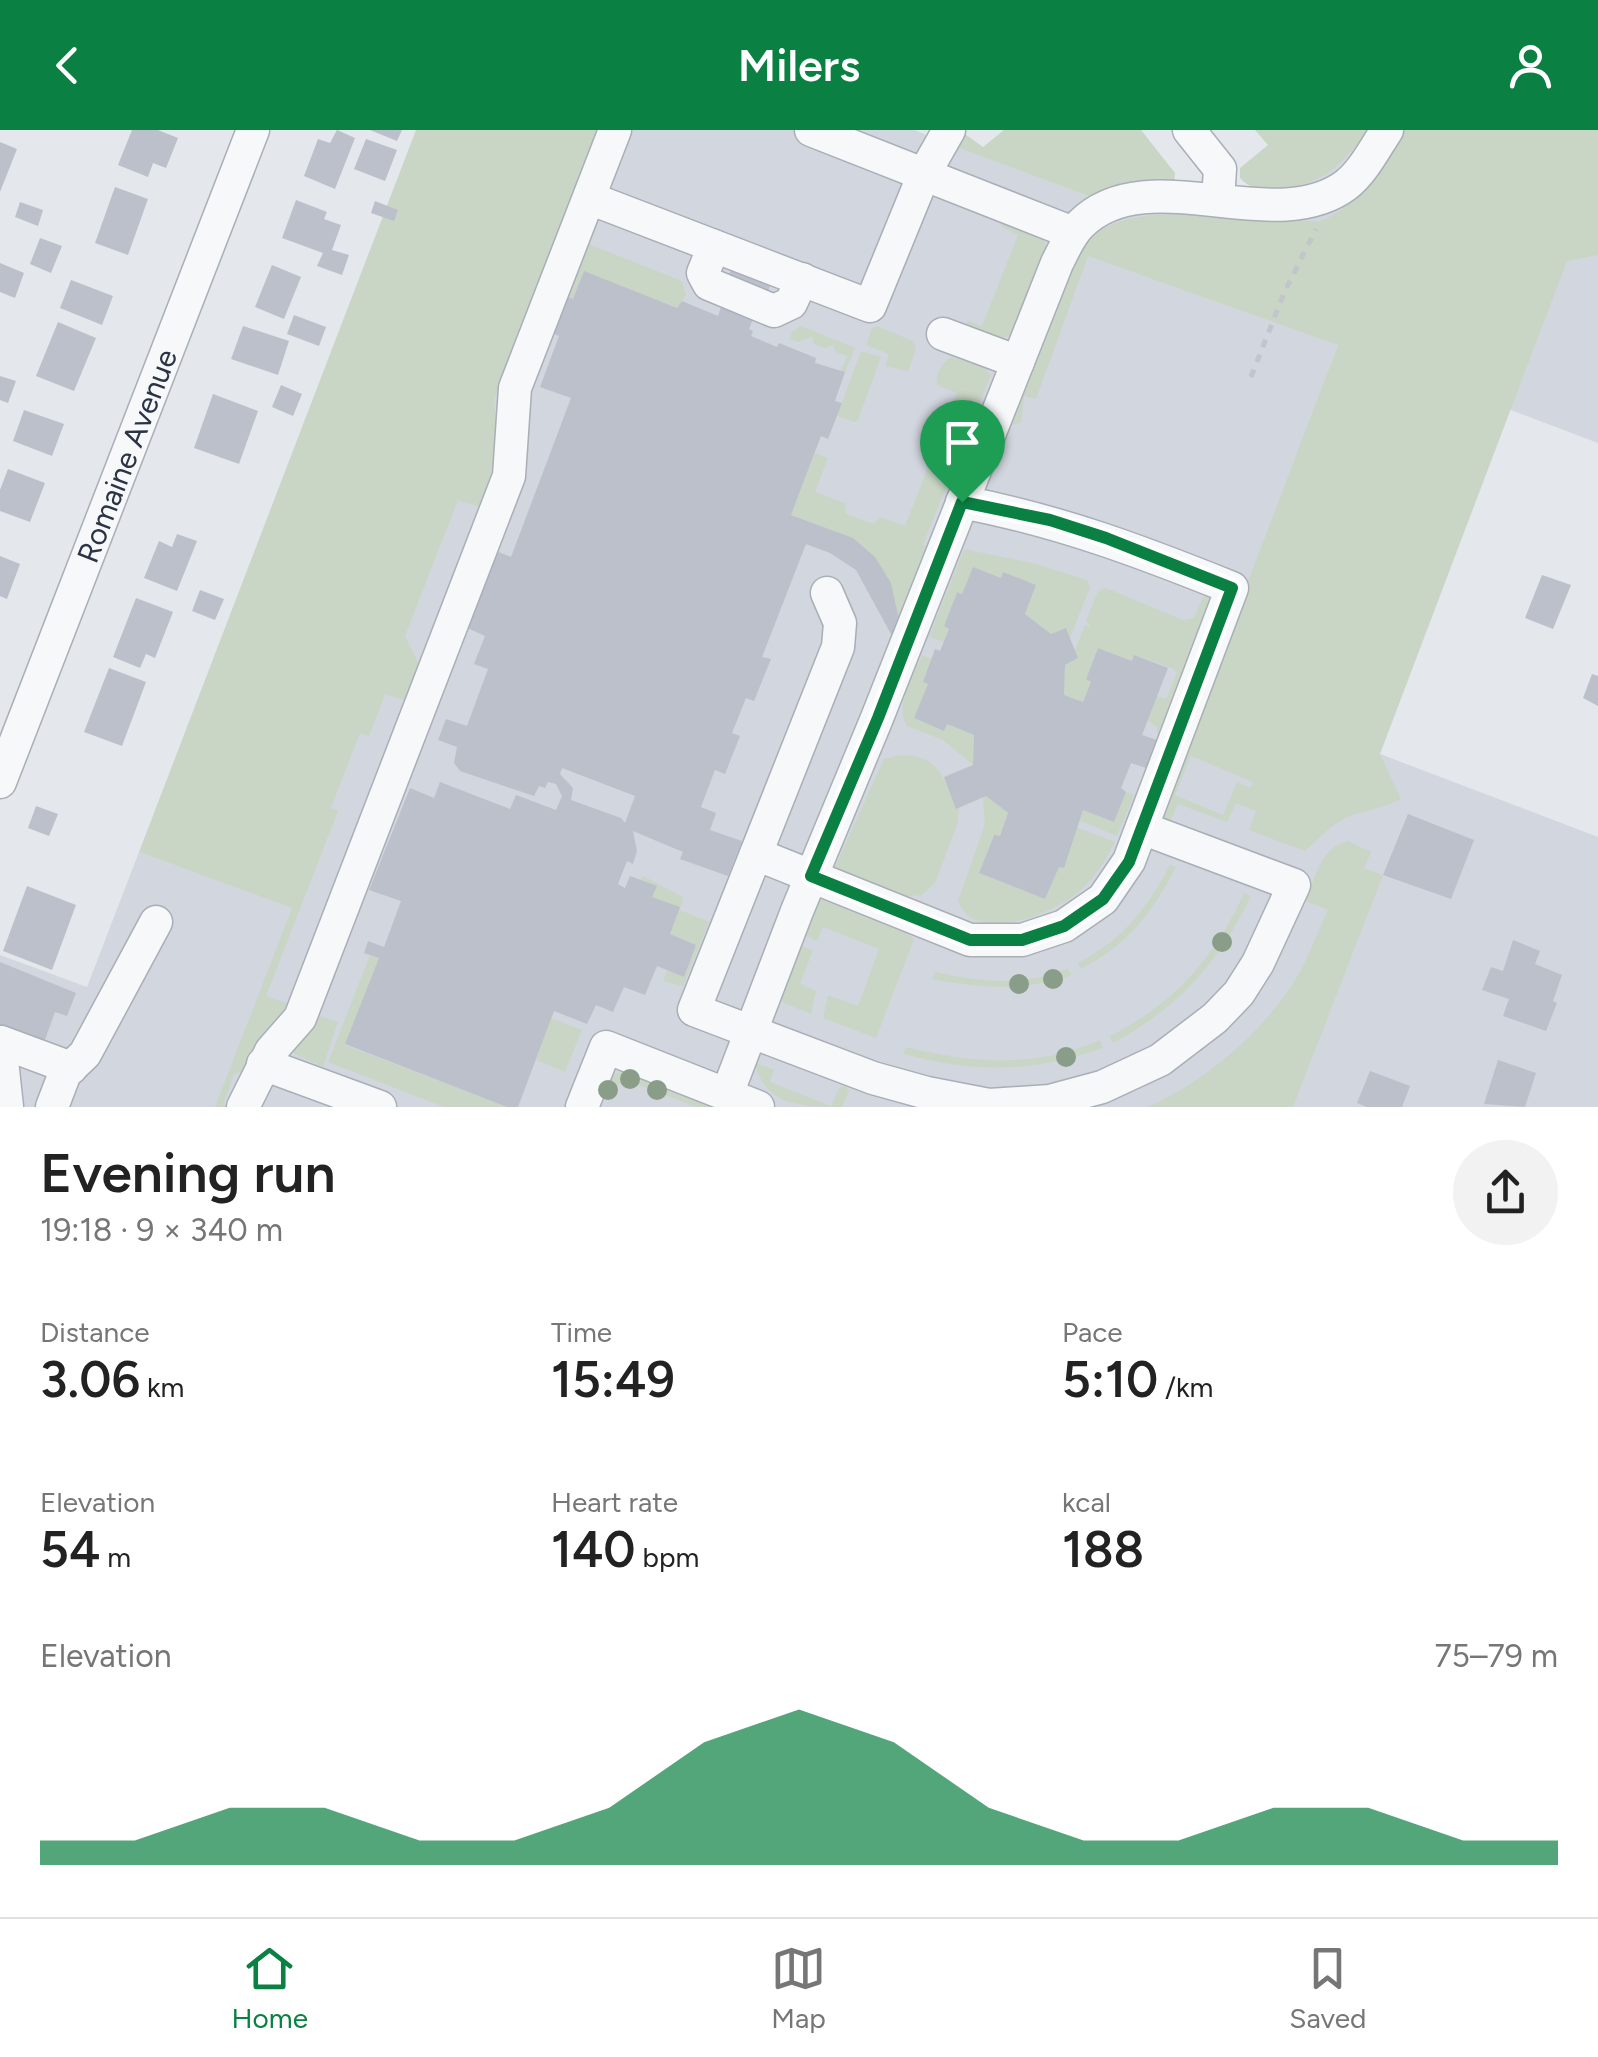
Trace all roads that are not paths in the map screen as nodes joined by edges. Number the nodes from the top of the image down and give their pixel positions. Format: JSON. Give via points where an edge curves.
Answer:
{"nodes":[{"id":1,"x":254,"y":130,"type":"edge"},
{"id":2,"x":615,"y":130,"type":"edge"},
{"id":3,"x":812,"y":130,"type":"edge"},
{"id":4,"x":949,"y":130,"type":"edge"},
{"id":5,"x":1189,"y":130,"type":"edge"},
{"id":6,"x":1386,"y":130,"type":"edge"},
{"id":7,"x":924,"y":174,"type":"junction"},
{"id":8,"x":589,"y":198,"type":"junction"},
{"id":9,"x":1218,"y":200,"type":"junction"},
{"id":10,"x":1073,"y":233,"type":"junction"},
{"id":11,"x":943,"y":334,"type":"dead end"},
{"id":12,"x":1018,"y":362,"type":"junction"},
{"id":13,"x":962,"y":502,"type":"junction"},
{"id":14,"x":827,"y":592,"type":"dead end"},
{"id":15,"x":0,"y":782,"type":"edge"},
{"id":16,"x":1142,"y":828,"type":"junction"},
{"id":17,"x":756,"y":854,"type":"junction"},
{"id":18,"x":811,"y":876,"type":"junction"},
{"id":19,"x":156,"y":922,"type":"dead end"},
{"id":20,"x":750,"y":1032,"type":"junction"},
{"id":21,"x":1,"y":1042,"type":"edge"},
{"id":22,"x":262,"y":1064,"type":"junction"},
{"id":23,"x":70,"y":1068,"type":"junction"},
{"id":24,"x":727,"y":1094,"type":"junction"},
{"id":25,"x":8,"y":1107,"type":"edge"},
{"id":26,"x":52,"y":1107,"type":"edge"},
{"id":27,"x":243,"y":1107,"type":"edge"},
{"id":28,"x":380,"y":1107,"type":"edge"},
{"id":29,"x":582,"y":1107,"type":"edge"},
{"id":30,"x":758,"y":1107,"type":"edge"}],
"edges":[{"from":1,"to":15,"type":"street","name":"Romaine Avenue"},
{"from":2,"to":8,"type":"street"},
{"from":3,"to":7,"type":"street"},
{"from":4,"to":7,"type":"street"},
{"from":5,"to":9,"type":"street","via":[[1220,169]]},
{"from":6,"to":9,"type":"street","via":[[1349,183],[1322,199],[1287,206]]},
{"from":7,"to":8,"type":"street","via":[[870,306]]},
{"from":7,"to":10,"type":"street"},
{"from":8,"to":22,"type":"street","via":[[515,388],[508,476],[300,1018]]},
{"from":9,"to":10,"type":"street","via":[[1136,198],[1092,215]]},
{"from":10,"to":12,"type":"street"},
{"from":11,"to":12,"type":"street"},
{"from":12,"to":13,"type":"street"},
{"from":13,"to":16,"type":"street","via":[[1050,520],[1232,588]]},
{"from":13,"to":18,"type":"street"},
{"from":14,"to":17,"type":"street","via":[[840,622],[838,647]]},
{"from":16,"to":18,"type":"street","via":[[1103,899],[1064,926],[1022,940],[970,940]]},
{"from":16,"to":20,"type":"street","via":[[1294,886],[1240,993],[1160,1060],[1102,1087],[1050,1101],[989,1105],[873,1078]]},
{"from":17,"to":18,"type":"street"},
{"from":17,"to":20,"type":"street","via":[[694,1010]]},
{"from":18,"to":20,"type":"street"},
{"from":19,"to":23,"type":"street","via":[[85,1054]]},
{"from":20,"to":24,"type":"street"},
{"from":21,"to":23,"type":"street"},
{"from":21,"to":25,"type":"street"},
{"from":22,"to":27,"type":"street"},
{"from":22,"to":28,"type":"street"},
{"from":23,"to":26,"type":"street"},
{"from":24,"to":29,"type":"street","via":[[606,1047]]},
{"from":24,"to":30,"type":"street"}]}
